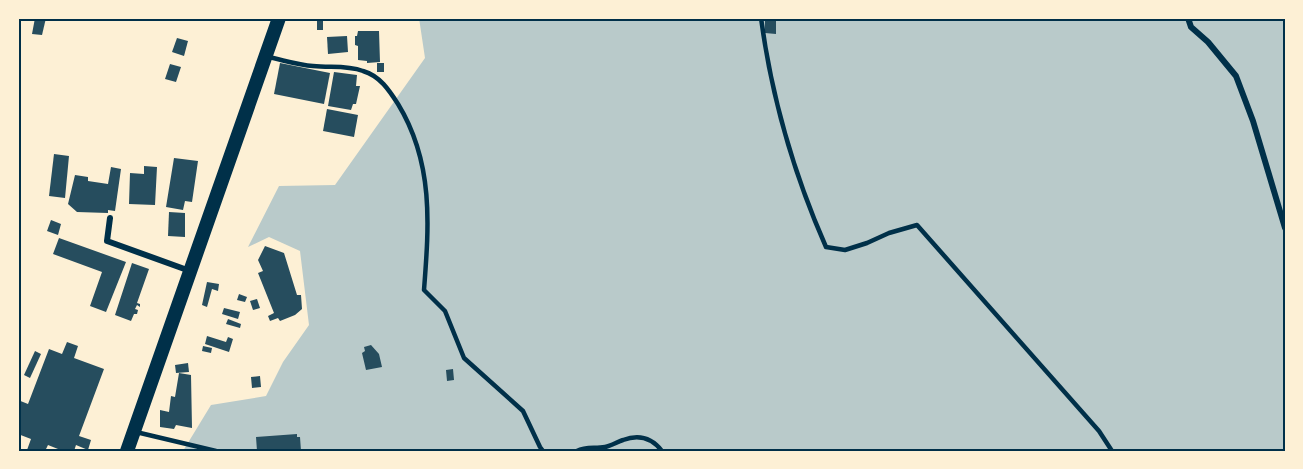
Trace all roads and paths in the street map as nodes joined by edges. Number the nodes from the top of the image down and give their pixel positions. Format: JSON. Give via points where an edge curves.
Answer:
{"nodes":[{"id":1,"x":279,"y":18,"type":"edge"},
{"id":2,"x":761,"y":18,"type":"edge"},
{"id":3,"x":1188,"y":18,"type":"edge"},
{"id":4,"x":266,"y":57,"type":"junction"},
{"id":5,"x":110,"y":218,"type":"dead end"},
{"id":6,"x":1285,"y":228,"type":"edge"},
{"id":7,"x":191,"y":271,"type":"junction"},
{"id":8,"x":134,"y":431,"type":"junction"},
{"id":9,"x":127,"y":451,"type":"edge"},
{"id":10,"x":216,"y":451,"type":"edge"},
{"id":11,"x":543,"y":451,"type":"edge"},
{"id":12,"x":577,"y":451,"type":"edge"},
{"id":13,"x":662,"y":451,"type":"edge"},
{"id":14,"x":1112,"y":451,"type":"edge"}],
"edges":[{"from":1,"to":4,"type":"highway"},
{"from":2,"to":14,"type":"lane","via":[[770,77],[786,140],[826,247],[845,250],[917,225],[1099,431]]},
{"from":3,"to":6,"type":"street","via":[[1191,27],[1236,76]]},
{"from":4,"to":7,"type":"highway"},
{"from":4,"to":11,"type":"lane","via":[[313,66],[344,66],[365,71],[384,84],[404,114],[427,185],[429,230],[424,290],[445,311],[464,358],[523,411]]},
{"from":5,"to":7,"type":"street","via":[[107,241]]},
{"from":7,"to":8,"type":"highway"},
{"from":8,"to":9,"type":"highway"},
{"from":8,"to":10,"type":"lane"},
{"from":12,"to":13,"type":"lane","via":[[638,437],[655,443]]}]}
